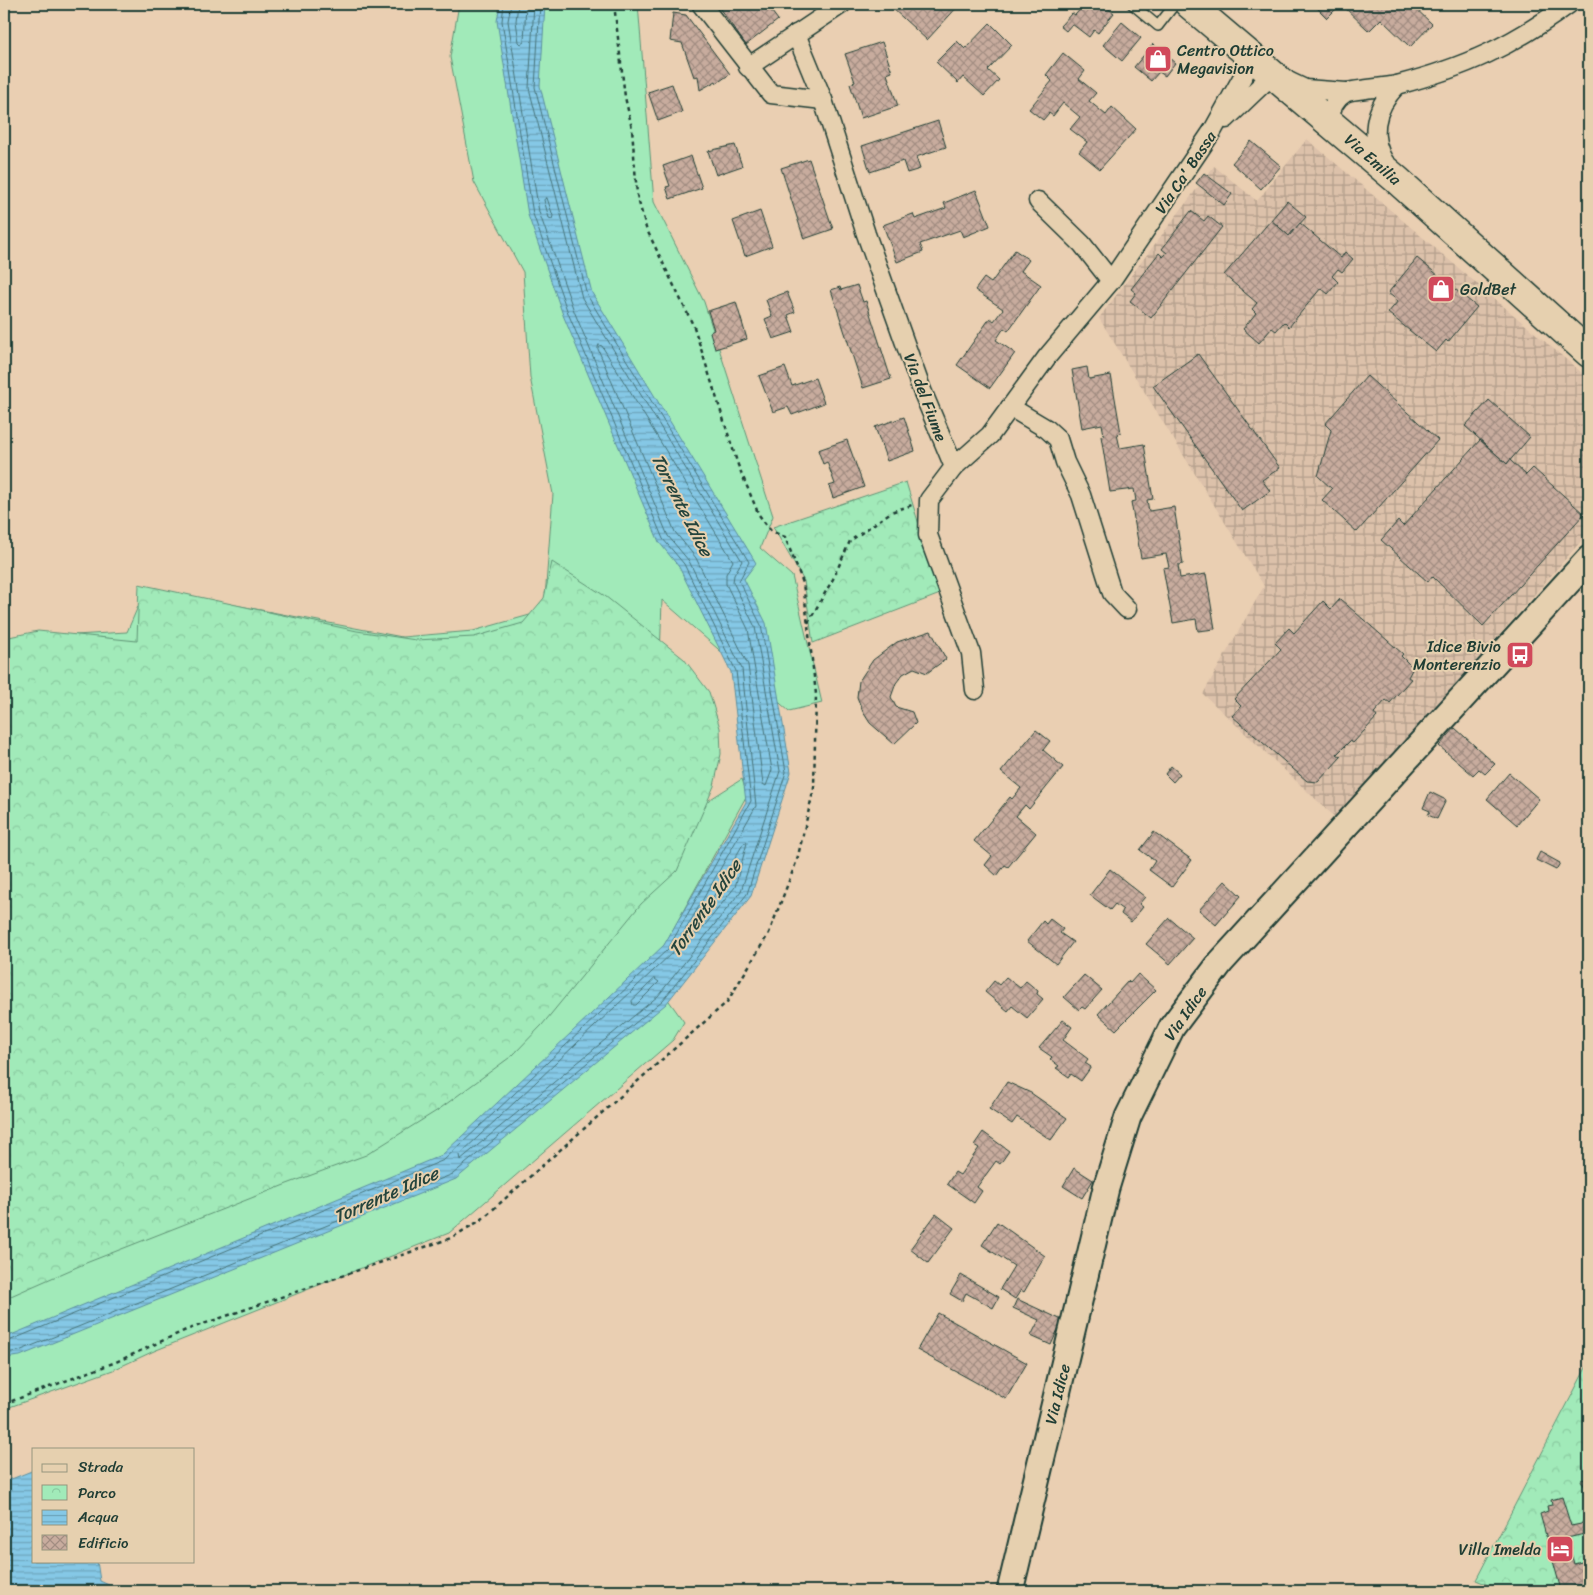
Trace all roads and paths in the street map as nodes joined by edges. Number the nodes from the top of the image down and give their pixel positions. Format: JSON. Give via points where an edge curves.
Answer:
{"nodes":[{"id":1,"x":614,"y":4,"type":"edge"},
{"id":2,"x":701,"y":4,"type":"edge"},
{"id":3,"x":842,"y":4,"type":"edge"},
{"id":4,"x":1132,"y":4,"type":"edge"},
{"id":5,"x":1175,"y":4,"type":"edge"},
{"id":6,"x":1189,"y":4,"type":"edge"},
{"id":7,"x":1569,"y":4,"type":"edge"},
{"id":8,"x":796,"y":34,"type":"junction"},
{"id":9,"x":748,"y":66,"type":"junction"},
{"id":10,"x":1263,"y":66,"type":"junction"},
{"id":11,"x":1396,"y":85,"type":"junction"},
{"id":12,"x":1346,"y":92,"type":"junction"},
{"id":13,"x":823,"y":100,"type":"junction"},
{"id":14,"x":1330,"y":122,"type":"junction"},
{"id":15,"x":1213,"y":130,"type":"junction"},
{"id":16,"x":1396,"y":179,"type":"junction"},
{"id":17,"x":1038,"y":201,"type":"dead end"},
{"id":18,"x":1111,"y":281,"type":"junction"},
{"id":19,"x":1553,"y":320,"type":"junction"},
{"id":20,"x":1589,"y":338,"type":"edge"},
{"id":21,"x":1589,"y":353,"type":"edge"},
{"id":22,"x":1010,"y":407,"type":"junction"},
{"id":23,"x":954,"y":467,"type":"junction"},
{"id":24,"x":929,"y":500,"type":"junction"},
{"id":25,"x":1589,"y":559,"type":"edge"},
{"id":26,"x":1127,"y":609,"type":"dead end"},
{"id":27,"x":807,"y":625,"type":"junction"},
{"id":28,"x":975,"y":690,"type":"dead end"},
{"id":29,"x":4,"y":1404,"type":"edge"},
{"id":30,"x":1010,"y":1591,"type":"edge"}],
"edges":[{"from":1,"to":27,"type":"path","via":[[632,128],[637,195],[646,228],[694,327],[738,465],[759,515],[771,531],[785,537],[803,583]]},
{"from":2,"to":9,"type":"street"},
{"from":3,"to":8,"type":"street"},
{"from":4,"to":5,"type":"lane","via":[[1158,26]]},
{"from":6,"to":10,"type":"main road","name":"Via Emilia"},
{"from":7,"to":11,"type":"street","via":[[1497,50],[1470,63]]},
{"from":8,"to":9,"type":"street"},
{"from":8,"to":13,"type":"street","name":"Via del Fiume"},
{"from":9,"to":13,"type":"street","via":[[771,94]]},
{"from":10,"to":12,"type":"street","via":[[1305,89]]},
{"from":10,"to":14,"type":"main road","name":"Via Emilia"},
{"from":10,"to":15,"type":"street","name":"Via Ca' Bassa"},
{"from":10,"to":15,"type":"street","name":"Via Ca' Bassa"},
{"from":11,"to":12,"type":"street"},
{"from":11,"to":16,"type":"street","via":[[1378,110],[1374,136],[1381,158]]},
{"from":12,"to":14,"type":"street","via":[[1334,103]]},
{"from":13,"to":23,"type":"street","name":"Via del Fiume","via":[[866,234],[921,388]]},
{"from":14,"to":16,"type":"main road","name":"Via Emilia"},
{"from":15,"to":18,"type":"street","name":"Via Ca' Bassa"},
{"from":16,"to":19,"type":"main road","name":"Via Emilia"},
{"from":17,"to":18,"type":"street","via":[[1082,244]]},
{"from":18,"to":22,"type":"street","name":"Via Ca' Bassa"},
{"from":19,"to":20,"type":"main road","name":"Via Emilia"},
{"from":19,"to":21,"type":"main road","name":"Via Emilia"},
{"from":22,"to":23,"type":"street","name":"Via Ca' Bassa","via":[[990,435]]},
{"from":22,"to":26,"type":"street","via":[[1047,429],[1058,440],[1081,495],[1112,593]]},
{"from":23,"to":24,"type":"street"},
{"from":24,"to":27,"type":"path","via":[[891,512],[850,541]]},
{"from":24,"to":28,"type":"street","via":[[928,535],[971,653]]},
{"from":25,"to":30,"type":"main road","name":"Via Idice","via":[[1221,962],[1172,1027],[1128,1117],[1106,1188]]},
{"from":27,"to":29,"type":"path","via":[[816,694],[814,788],[797,860],[769,933],[728,1002],[481,1220],[451,1238],[186,1330],[116,1362]]}]}
